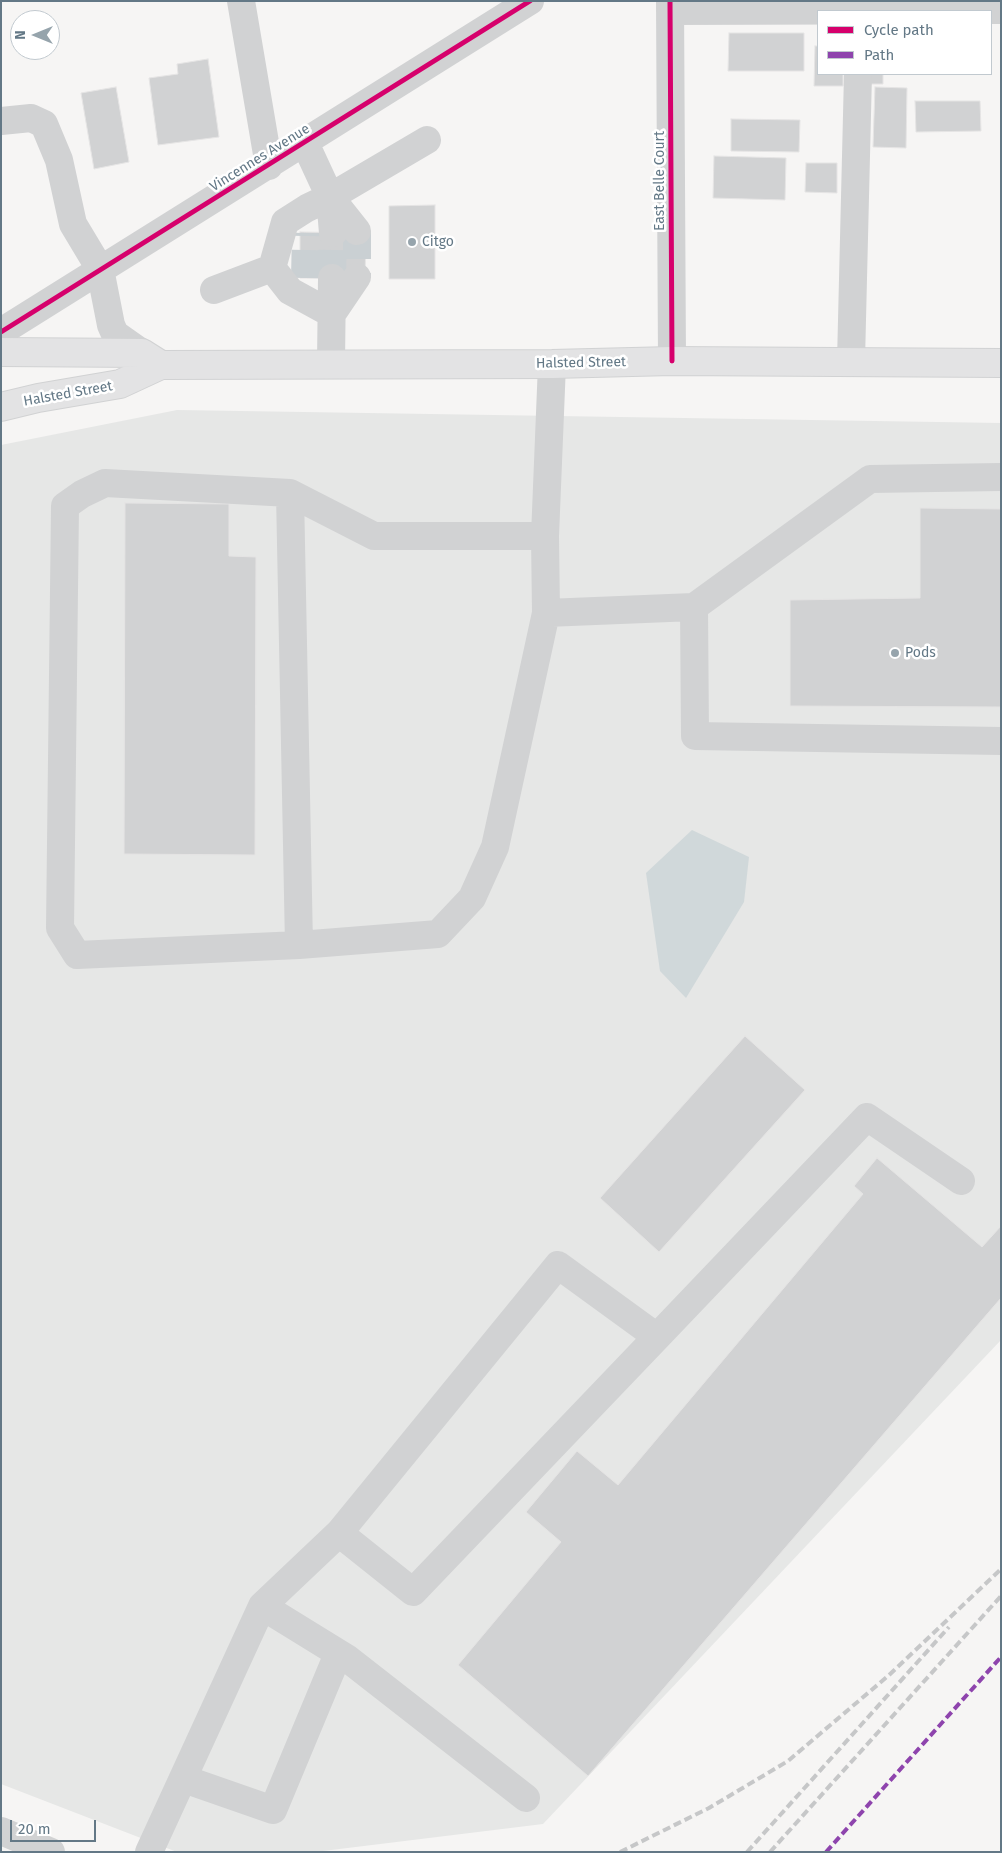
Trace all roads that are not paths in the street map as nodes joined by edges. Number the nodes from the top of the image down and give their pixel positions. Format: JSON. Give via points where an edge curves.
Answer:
{"nodes":[{"id":1,"x":242,"y":1,"type":"edge"},
{"id":2,"x":530,"y":1,"type":"edge"},
{"id":3,"x":670,"y":6,"type":"edge"},
{"id":4,"x":859,"y":10,"type":"edge"},
{"id":5,"x":1001,"y":10,"type":"edge"},
{"id":6,"x":858,"y":75,"type":"edge"},
{"id":7,"x":1,"y":121,"type":"edge"},
{"id":8,"x":427,"y":140,"type":"dead end"},
{"id":9,"x":305,"y":143,"type":"junction"},
{"id":10,"x":269,"y":166,"type":"junction"},
{"id":11,"x":327,"y":220,"type":"junction"},
{"id":12,"x":272,"y":268,"type":"junction"},
{"id":13,"x":100,"y":269,"type":"junction"},
{"id":14,"x":345,"y":278,"type":"tunnel mouth"},
{"id":15,"x":214,"y":290,"type":"dead end"},
{"id":16,"x":332,"y":314,"type":"junction"},
{"id":17,"x":1,"y":332,"type":"edge"},
{"id":18,"x":1,"y":352,"type":"edge"},
{"id":19,"x":152,"y":359,"type":"junction"},
{"id":20,"x":672,"y":361,"type":"junction"},
{"id":21,"x":851,"y":361,"type":"junction"},
{"id":22,"x":331,"y":363,"type":"junction"},
{"id":23,"x":1001,"y":363,"type":"edge"},
{"id":24,"x":552,"y":364,"type":"junction"},
{"id":25,"x":1,"y":407,"type":"edge"},
{"id":26,"x":1001,"y":477,"type":"edge"},
{"id":27,"x":290,"y":493,"type":"junction"},
{"id":28,"x":545,"y":536,"type":"junction"},
{"id":29,"x":694,"y":607,"type":"junction"},
{"id":30,"x":546,"y":614,"type":"junction"},
{"id":31,"x":1001,"y":741,"type":"edge"},
{"id":32,"x":299,"y":945,"type":"junction"},
{"id":33,"x":960,"y":1181,"type":"dead end"},
{"id":34,"x":657,"y":1337,"type":"junction"},
{"id":35,"x":339,"y":1533,"type":"junction"},
{"id":36,"x":262,"y":1606,"type":"junction"},
{"id":37,"x":338,"y":1654,"type":"junction"},
{"id":38,"x":184,"y":1779,"type":"junction"},
{"id":39,"x":526,"y":1798,"type":"dead end"},
{"id":40,"x":1,"y":1831,"type":"edge"},
{"id":41,"x":51,"y":1852,"type":"edge"},
{"id":42,"x":149,"y":1852,"type":"edge"}],
"edges":[{"from":1,"to":10,"type":"street"},
{"from":2,"to":9,"type":"street","name":"Vincennes Avenue"},
{"from":3,"to":4,"type":"street"},
{"from":3,"to":20,"type":"street","name":"East Belle Court"},
{"from":4,"to":5,"type":"street"},
{"from":6,"to":21,"type":"street"},
{"from":7,"to":13,"type":"street","via":[[31,118],[44,124],[59,160],[73,224]]},
{"from":8,"to":11,"type":"street"},
{"from":9,"to":10,"type":"street","name":"Vincennes Avenue"},
{"from":9,"to":11,"type":"street"},
{"from":10,"to":13,"type":"street","name":"Vincennes Avenue"},
{"from":11,"to":12,"type":"street","via":[[285,222]]},
{"from":12,"to":15,"type":"street"},
{"from":12,"to":16,"type":"street","via":[[290,291],[305,289]]},
{"from":13,"to":17,"type":"street","name":"Vincennes Avenue"},
{"from":13,"to":19,"type":"street","via":[[115,334]]},
{"from":14,"to":16,"type":"street"},
{"from":16,"to":22,"type":"street"},
{"from":18,"to":19,"type":"main road","name":"Halsted Street"},
{"from":19,"to":22,"type":"main road","name":"Halsted Street"},
{"from":19,"to":25,"type":"main road","name":"Halsted Street","via":[[120,384]]},
{"from":20,"to":21,"type":"main road","name":"Halsted Street"},
{"from":20,"to":24,"type":"main road","name":"Halsted Street"},
{"from":21,"to":23,"type":"main road","name":"Halsted Street"},
{"from":22,"to":24,"type":"main road","name":"Halsted Street"},
{"from":24,"to":28,"type":"street"},
{"from":26,"to":29,"type":"street","via":[[870,480]]},
{"from":27,"to":28,"type":"street","via":[[374,536]]},
{"from":27,"to":32,"type":"street"},
{"from":27,"to":32,"type":"street","via":[[105,483],[65,506],[60,928],[77,955]]},
{"from":28,"to":30,"type":"street"},
{"from":29,"to":30,"type":"street"},
{"from":29,"to":31,"type":"street","via":[[695,736]]},
{"from":30,"to":32,"type":"street","via":[[495,847],[472,898],[438,934]]},
{"from":33,"to":34,"type":"street","via":[[867,1117]]},
{"from":34,"to":35,"type":"street","via":[[413,1592]]},
{"from":34,"to":35,"type":"street","via":[[558,1265]]},
{"from":35,"to":36,"type":"street"},
{"from":36,"to":37,"type":"street"},
{"from":36,"to":38,"type":"street"},
{"from":37,"to":38,"type":"street","via":[[273,1810]]},
{"from":37,"to":39,"type":"street"},
{"from":38,"to":42,"type":"street"},
{"from":40,"to":41,"type":"street"}]}
